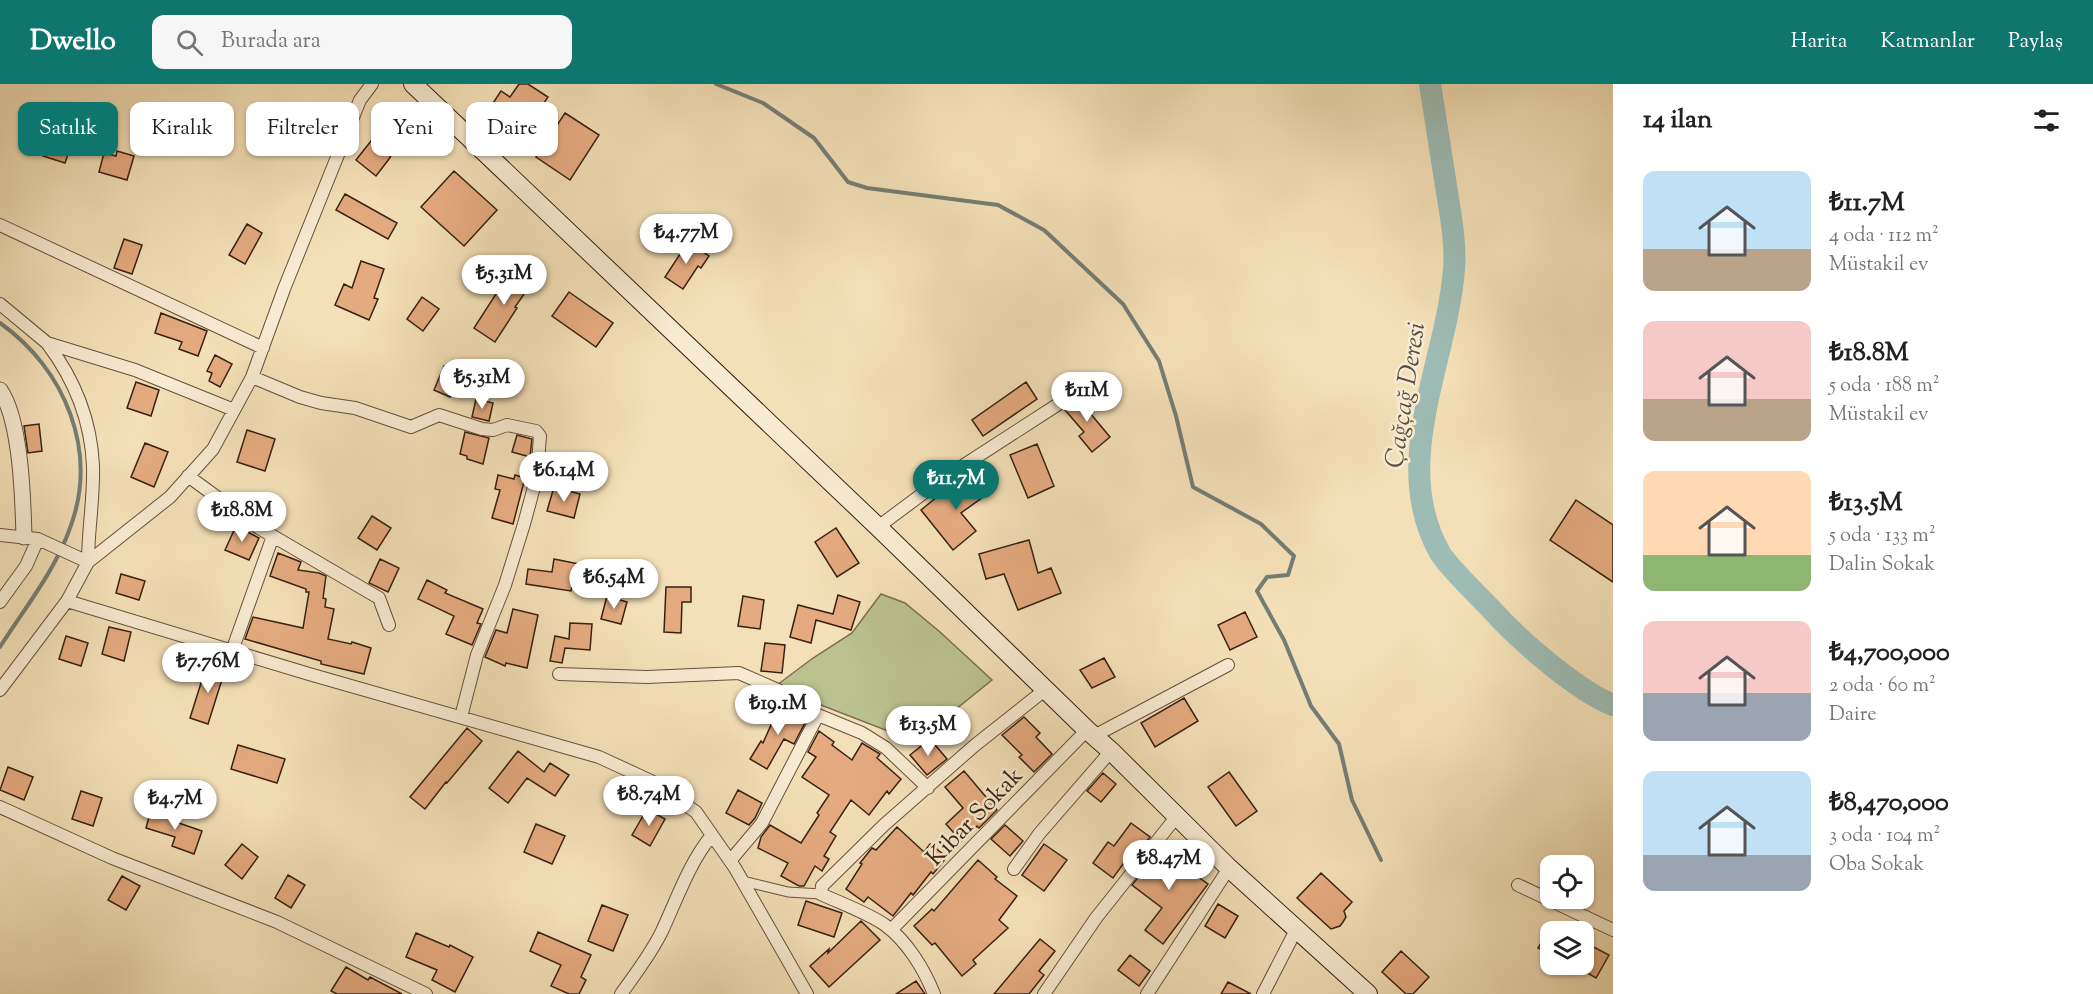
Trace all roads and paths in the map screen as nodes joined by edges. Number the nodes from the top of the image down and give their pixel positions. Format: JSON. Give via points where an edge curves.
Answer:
{"nodes":[{"id":1,"x":372,"y":84,"type":"edge"},
{"id":2,"x":413,"y":84,"type":"edge"},
{"id":3,"x":0,"y":225,"type":"edge"},
{"id":4,"x":0,"y":304,"type":"edge"},
{"id":5,"x":47,"y":343,"type":"junction"},
{"id":6,"x":262,"y":348,"type":"junction"},
{"id":7,"x":252,"y":377,"type":"junction"},
{"id":8,"x":1080,"y":381,"type":"dead end"},
{"id":9,"x":0,"y":390,"type":"edge"},
{"id":10,"x":234,"y":410,"type":"junction"},
{"id":11,"x":188,"y":476,"type":"junction"},
{"id":12,"x":878,"y":527,"type":"junction"},
{"id":13,"x":0,"y":535,"type":"edge"},
{"id":14,"x":273,"y":536,"type":"junction"},
{"id":15,"x":31,"y":538,"type":"junction"},
{"id":16,"x":88,"y":562,"type":"junction"},
{"id":17,"x":67,"y":601,"type":"junction"},
{"id":18,"x":0,"y":602,"type":"edge"},
{"id":19,"x":389,"y":624,"type":"dead end"},
{"id":20,"x":232,"y":651,"type":"junction"},
{"id":21,"x":1228,"y":665,"type":"dead end"},
{"id":22,"x":559,"y":674,"type":"dead end"},
{"id":23,"x":1046,"y":689,"type":"junction"},
{"id":24,"x":0,"y":690,"type":"edge"},
{"id":25,"x":818,"y":715,"type":"junction"},
{"id":26,"x":461,"y":717,"type":"junction"},
{"id":27,"x":1091,"y":733,"type":"junction"},
{"id":28,"x":1111,"y":751,"type":"junction"},
{"id":29,"x":928,"y":788,"type":"junction"},
{"id":30,"x":0,"y":807,"type":"edge"},
{"id":31,"x":1177,"y":816,"type":"junction"},
{"id":32,"x":712,"y":835,"type":"junction"},
{"id":33,"x":730,"y":861,"type":"junction"},
{"id":34,"x":1229,"y":868,"type":"junction"},
{"id":35,"x":1014,"y":869,"type":"dead end"},
{"id":36,"x":743,"y":881,"type":"junction"},
{"id":37,"x":1518,"y":885,"type":"dead end"},
{"id":38,"x":820,"y":894,"type":"junction"},
{"id":39,"x":1297,"y":928,"type":"junction"},
{"id":40,"x":891,"y":930,"type":"junction"},
{"id":41,"x":1613,"y":930,"type":"edge"},
{"id":42,"x":426,"y":994,"type":"edge"},
{"id":43,"x":621,"y":994,"type":"edge"},
{"id":44,"x":807,"y":994,"type":"edge"},
{"id":45,"x":934,"y":994,"type":"edge"},
{"id":46,"x":1044,"y":994,"type":"edge"},
{"id":47,"x":1147,"y":994,"type":"edge"},
{"id":48,"x":1263,"y":994,"type":"edge"},
{"id":49,"x":1368,"y":994,"type":"edge"}],
"edges":[{"from":1,"to":6,"type":"street","via":[[360,100]]},
{"from":2,"to":12,"type":"main road"},
{"from":3,"to":6,"type":"street"},
{"from":4,"to":5,"type":"street"},
{"from":5,"to":10,"type":"street","via":[[135,370]]},
{"from":5,"to":16,"type":"street","via":[[65,368],[89,430],[93,466]]},
{"from":6,"to":7,"type":"street"},
{"from":7,"to":10,"type":"street"},
{"from":7,"to":26,"type":"street","via":[[300,397],[355,408],[411,427],[439,415],[482,429],[507,425],[536,431],[540,436],[537,476],[524,524],[477,655]]},
{"from":8,"to":12,"type":"street","via":[[1058,405],[941,480]]},
{"from":9,"to":15,"type":"street","via":[[14,426]]},
{"from":10,"to":11,"type":"street","via":[[213,449]]},
{"from":11,"to":14,"type":"street"},
{"from":11,"to":16,"type":"street","via":[[170,497]]},
{"from":12,"to":23,"type":"main road"},
{"from":13,"to":15,"type":"street"},
{"from":14,"to":19,"type":"street","via":[[379,598]]},
{"from":14,"to":20,"type":"street"},
{"from":15,"to":16,"type":"street"},
{"from":15,"to":18,"type":"street","via":[[26,566]]},
{"from":16,"to":17,"type":"street"},
{"from":17,"to":20,"type":"street"},
{"from":17,"to":24,"type":"street"},
{"from":20,"to":26,"type":"street"},
{"from":21,"to":27,"type":"street","name":"Kibar Sokak"},
{"from":22,"to":25,"type":"street","via":[[647,677],[739,673],[778,690]]},
{"from":23,"to":27,"type":"main road"},
{"from":23,"to":29,"type":"street"},
{"from":25,"to":29,"type":"street","via":[[862,733],[886,748]]},
{"from":25,"to":33,"type":"street","via":[[762,823]]},
{"from":26,"to":32,"type":"street","via":[[599,757],[630,771],[696,812]]},
{"from":27,"to":28,"type":"main road"},
{"from":27,"to":40,"type":"street","name":"Kibar Sokak"},
{"from":28,"to":31,"type":"main road"},
{"from":28,"to":35,"type":"street"},
{"from":29,"to":38,"type":"street","via":[[884,825],[822,886]]},
{"from":30,"to":42,"type":"street","via":[[112,858],[277,922]]},
{"from":31,"to":34,"type":"main road"},
{"from":31,"to":46,"type":"street","via":[[1096,918]]},
{"from":32,"to":33,"type":"street"},
{"from":32,"to":43,"type":"street","via":[[688,874],[650,956]]},
{"from":33,"to":36,"type":"street"},
{"from":34,"to":39,"type":"main road"},
{"from":34,"to":47,"type":"street"},
{"from":36,"to":38,"type":"street","via":[[788,892]]},
{"from":36,"to":44,"type":"street"},
{"from":37,"to":41,"type":"street"},
{"from":38,"to":40,"type":"street"},
{"from":39,"to":48,"type":"street"},
{"from":39,"to":49,"type":"main road"},
{"from":40,"to":45,"type":"street","via":[[901,938]]}]}
